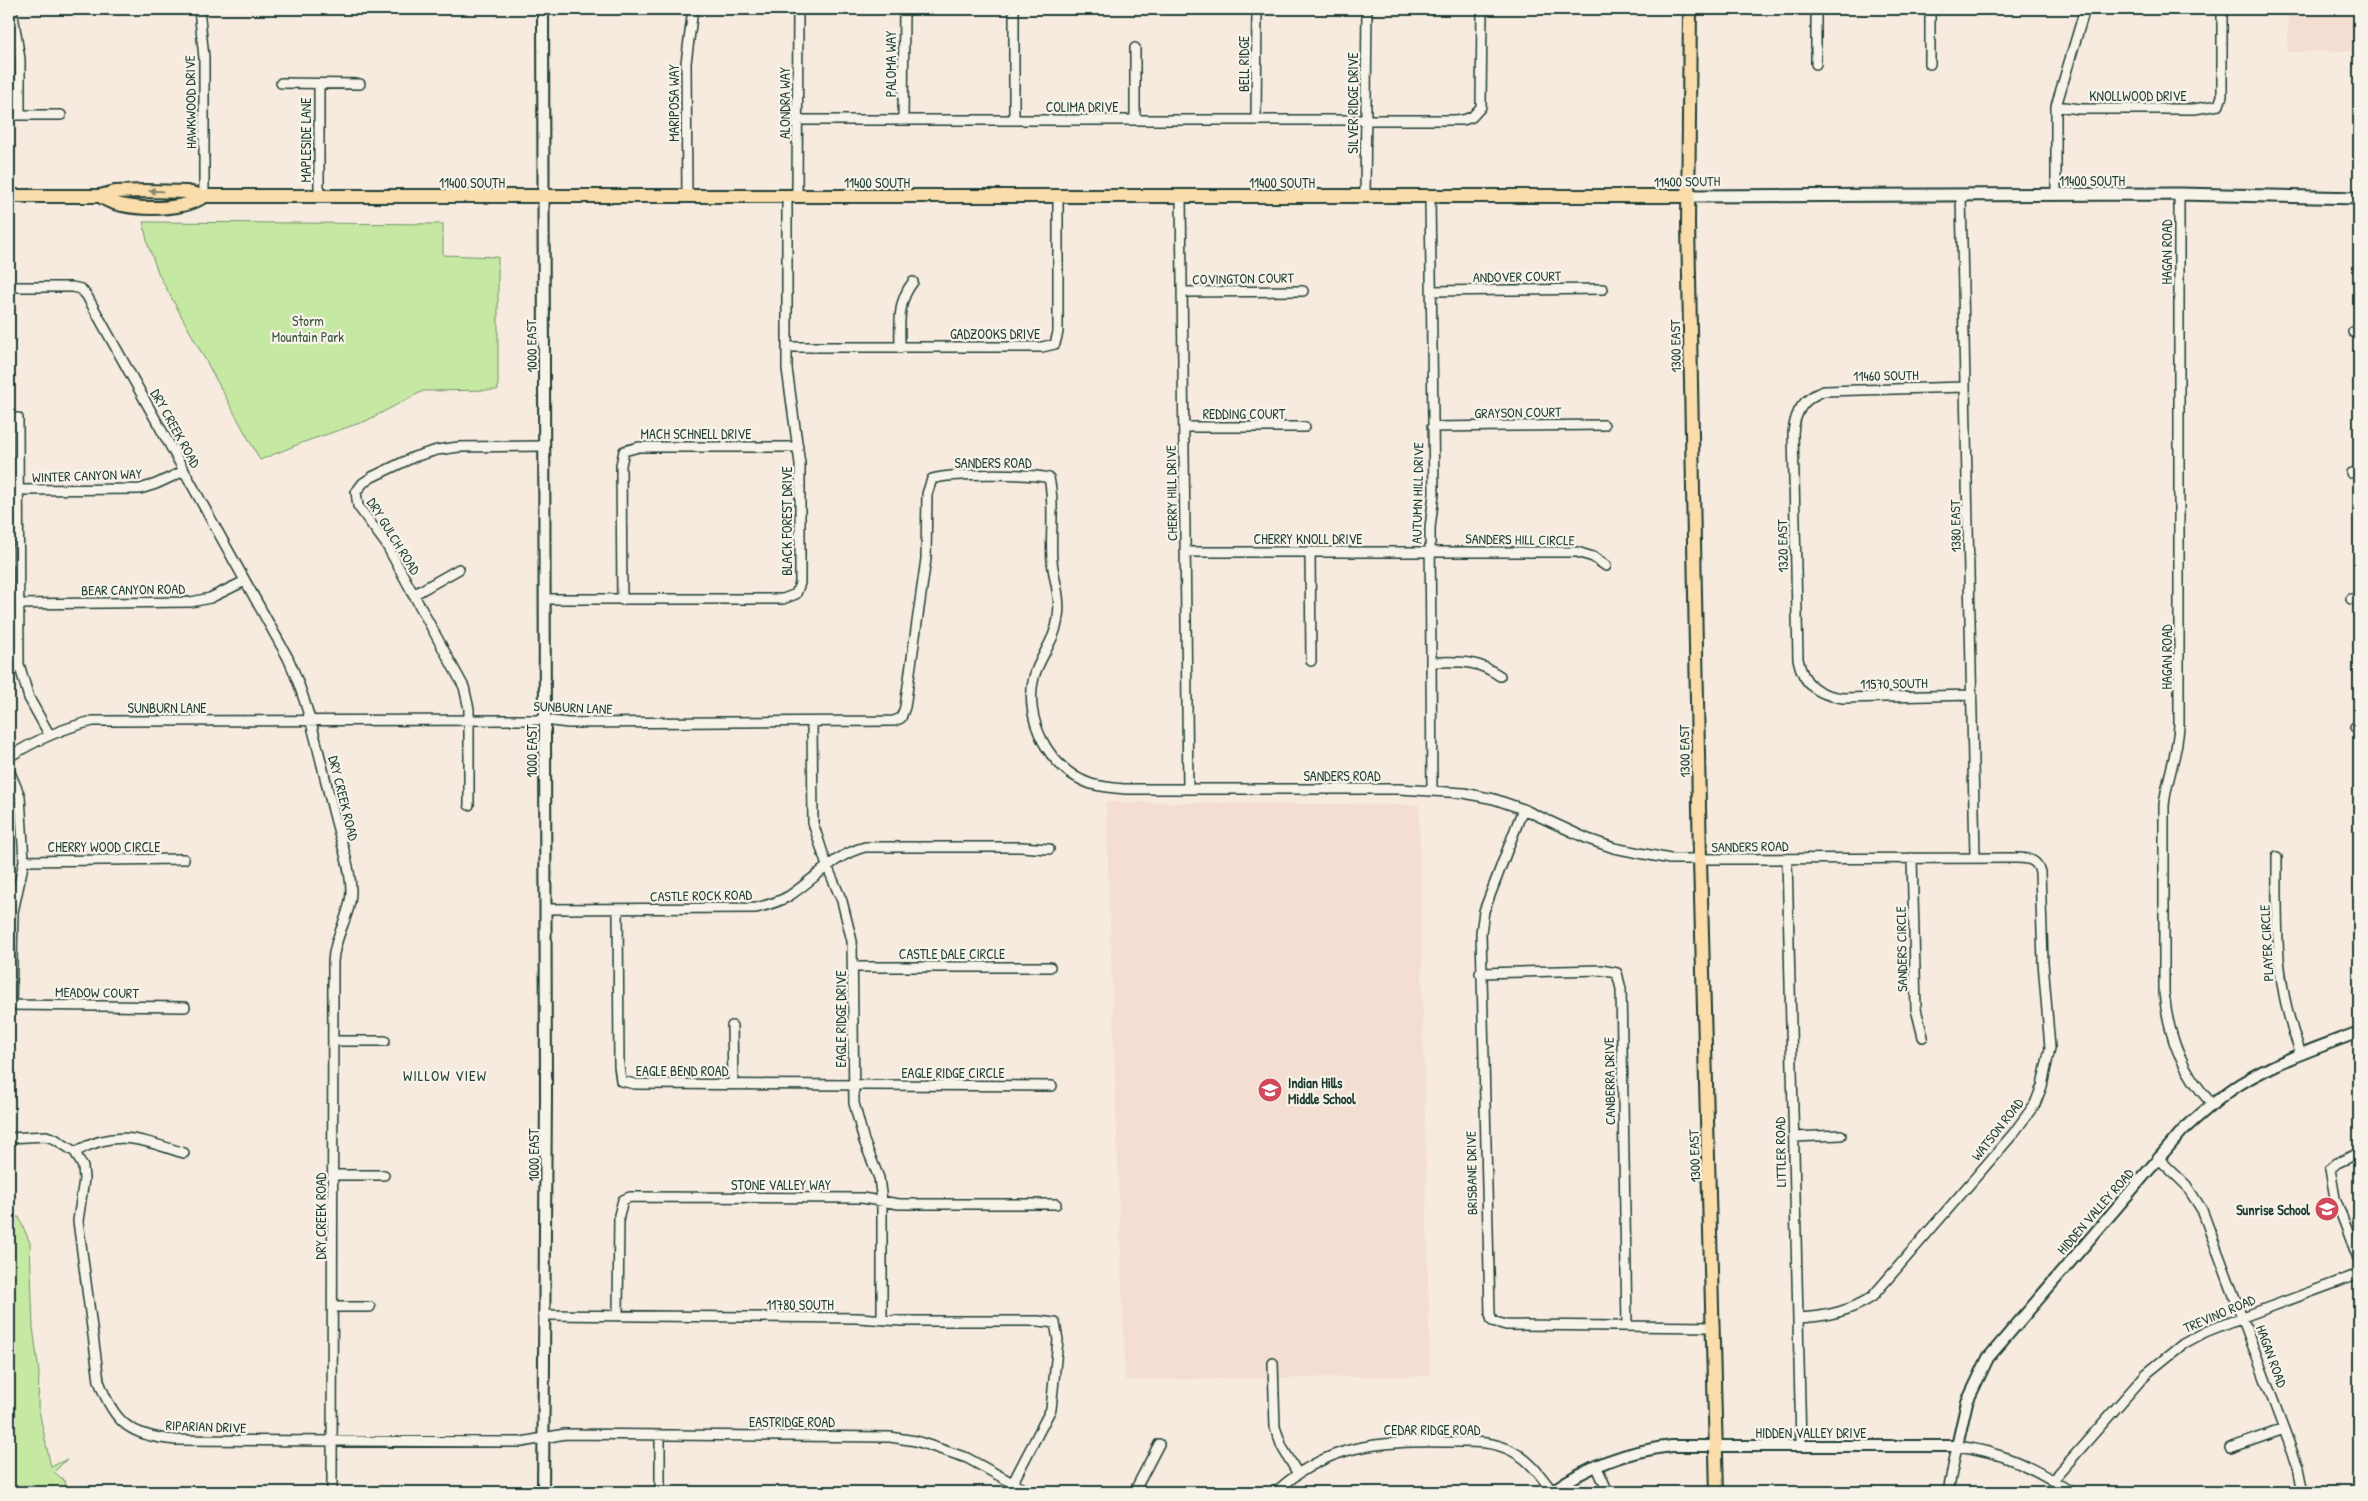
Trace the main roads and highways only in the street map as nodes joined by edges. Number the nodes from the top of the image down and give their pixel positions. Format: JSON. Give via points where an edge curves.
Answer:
{"nodes":[{"id":1,"x":1690,"y":9,"type":"edge"},
{"id":2,"x":9,"y":196,"type":"edge"},
{"id":3,"x":1689,"y":196,"type":"junction"},
{"id":4,"x":2359,"y":198,"type":"edge"},
{"id":5,"x":1717,"y":1492,"type":"edge"}],
"edges":[{"from":1,"to":3,"type":"main road","name":"1300 EAST"},
{"from":2,"to":3,"type":"main road","name":"11400 SOUTH","via":[[100,196],[139,191],[187,192],[204,196]]},
{"from":3,"to":4,"type":"main road","name":"11400 SOUTH","via":[[2180,194]]},
{"from":3,"to":5,"type":"main road","name":"1300 EAST","via":[[1700,860]]}]}
